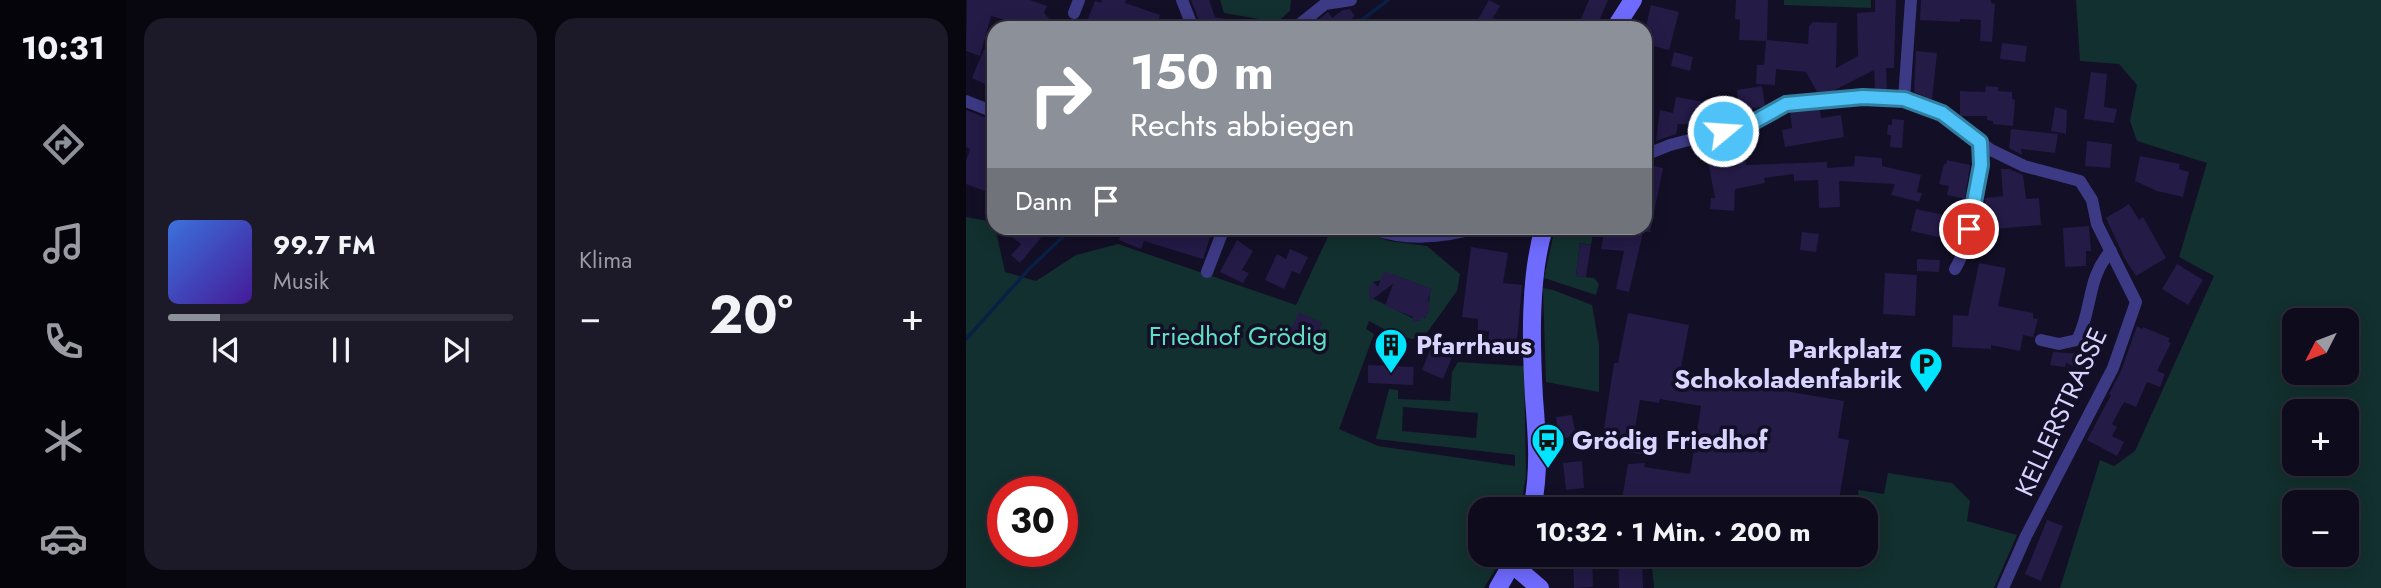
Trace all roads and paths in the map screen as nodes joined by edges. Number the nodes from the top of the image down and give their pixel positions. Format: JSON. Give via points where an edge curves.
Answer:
{"nodes":[{"id":1,"x":1079,"y":0,"type":"edge"},
{"id":2,"x":1182,"y":0,"type":"edge"},
{"id":3,"x":1350,"y":0,"type":"edge"},
{"id":4,"x":1633,"y":0,"type":"edge"},
{"id":5,"x":1911,"y":0,"type":"edge"},
{"id":6,"x":1074,"y":13,"type":"dead end"},
{"id":7,"x":1190,"y":21,"type":"edge"},
{"id":8,"x":1304,"y":21,"type":"edge"},
{"id":9,"x":1620,"y":21,"type":"edge"},
{"id":10,"x":1904,"y":99,"type":"junction"},
{"id":11,"x":966,"y":101,"type":"edge"},
{"id":12,"x":987,"y":109,"type":"edge"},
{"id":13,"x":1980,"y":142,"type":"junction"},
{"id":14,"x":1652,"y":152,"type":"edge"},
{"id":15,"x":1221,"y":235,"type":"edge"},
{"id":16,"x":1402,"y":235,"type":"edge"},
{"id":17,"x":1453,"y":235,"type":"edge"},
{"id":18,"x":1542,"y":235,"type":"edge"},
{"id":19,"x":2111,"y":251,"type":"junction"},
{"id":20,"x":1955,"y":269,"type":"dead end"},
{"id":21,"x":1207,"y":272,"type":"dead end"},
{"id":22,"x":2041,"y":340,"type":"dead end"},
{"id":23,"x":1534,"y":497,"type":"edge"},
{"id":24,"x":1511,"y":567,"type":"edge"},
{"id":25,"x":1522,"y":567,"type":"edge"},
{"id":26,"x":1498,"y":588,"type":"edge"},
{"id":27,"x":1541,"y":588,"type":"edge"},
{"id":28,"x":2003,"y":588,"type":"edge"}],
"edges":[{"from":1,"to":6,"type":"street"},
{"from":2,"to":7,"type":"street"},
{"from":3,"to":8,"type":"street","via":[[1325,4]]},
{"from":4,"to":9,"type":"main road"},
{"from":5,"to":10,"type":"street"},
{"from":10,"to":13,"type":"street","name":"KELLERSTRASSE","via":[[1942,113]]},
{"from":10,"to":14,"type":"street","name":"KELLERSTRASSE","via":[[1839,98],[1786,104],[1750,124]]},
{"from":11,"to":12,"type":"street"},
{"from":13,"to":19,"type":"street","name":"KELLERSTRASSE","via":[[2024,166],[2080,181]]},
{"from":13,"to":20,"type":"street","via":[[1981,165],[1966,245]]},
{"from":15,"to":21,"type":"street"},
{"from":16,"to":17,"type":"street"},
{"from":18,"to":23,"type":"main road","via":[[1534,273],[1538,472]]},
{"from":19,"to":22,"type":"street","via":[[2097,270],[2077,340],[2059,344]]},
{"from":19,"to":28,"type":"street","name":"KELLERSTRASSE","via":[[2136,302],[2113,368]]},
{"from":24,"to":26,"type":"main road"},
{"from":25,"to":27,"type":"main road"}]}
